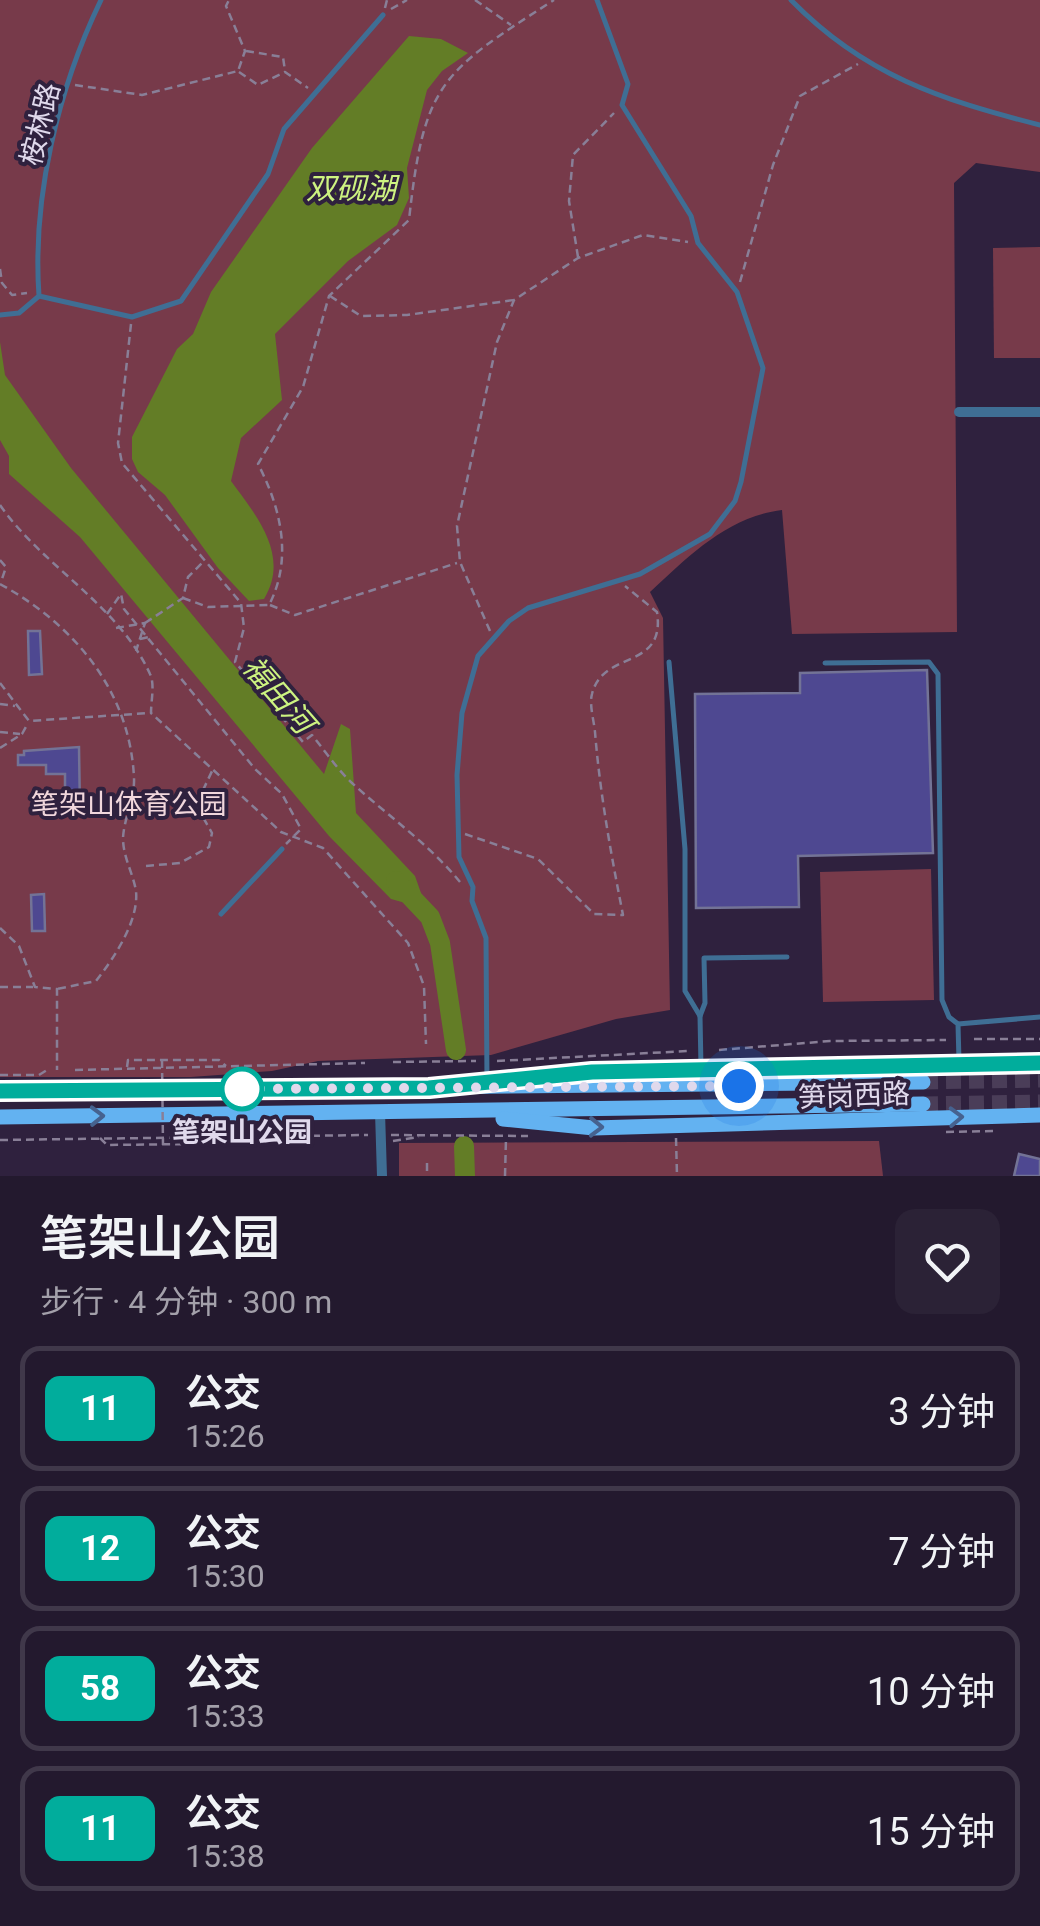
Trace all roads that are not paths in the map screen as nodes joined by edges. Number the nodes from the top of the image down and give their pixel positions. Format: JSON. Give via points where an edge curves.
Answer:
{"nodes":[{"id":1,"x":101,"y":0,"type":"edge"},
{"id":2,"x":597,"y":0,"type":"edge"},
{"id":3,"x":791,"y":0,"type":"edge"},
{"id":4,"x":383,"y":15,"type":"road end"},
{"id":5,"x":1040,"y":125,"type":"edge"},
{"id":6,"x":38,"y":294,"type":"junction"},
{"id":7,"x":0,"y":315,"type":"edge"},
{"id":8,"x":960,"y":412,"type":"dead end"},
{"id":9,"x":1040,"y":412,"type":"edge"},
{"id":10,"x":669,"y":662,"type":"dead end"},
{"id":11,"x":824,"y":663,"type":"dead end"},
{"id":12,"x":282,"y":849,"type":"road end"},
{"id":13,"x":221,"y":914,"type":"dead end"},
{"id":14,"x":787,"y":958,"type":"dead end"},
{"id":15,"x":700,"y":1016,"type":"junction"},
{"id":16,"x":1040,"y":1016,"type":"edge"},
{"id":17,"x":958,"y":1024,"type":"junction"},
{"id":18,"x":1040,"y":1063,"type":"edge"},
{"id":19,"x":959,"y":1064,"type":"junction"},
{"id":20,"x":700,"y":1070,"type":"junction"},
{"id":21,"x":487,"y":1082,"type":"junction"},
{"id":22,"x":923,"y":1082,"type":"tunnel mouth"},
{"id":23,"x":349,"y":1088,"type":"junction"},
{"id":24,"x":429,"y":1088,"type":"junction"},
{"id":25,"x":0,"y":1091,"type":"edge"},
{"id":26,"x":924,"y":1104,"type":"tunnel mouth"},
{"id":27,"x":380,"y":1112,"type":"junction"},
{"id":28,"x":430,"y":1112,"type":"junction"},
{"id":29,"x":349,"y":1113,"type":"junction"},
{"id":30,"x":1040,"y":1114,"type":"edge"},
{"id":31,"x":0,"y":1117,"type":"edge"},
{"id":32,"x":382,"y":1176,"type":"edge"}],
"edges":[{"from":1,"to":6,"type":"lane","name":"桉林路","via":[[69,84],[38,229]]},
{"from":2,"to":21,"type":"lane","via":[[628,84],[622,106],[691,216],[698,243],[736,292],[763,368],[735,501],[710,534],[619,580],[528,608],[478,656],[457,751],[458,858],[473,887],[487,952]]},
{"from":3,"to":5,"type":"lane","via":[[826,35],[908,86]]},
{"from":4,"to":6,"type":"lane","via":[[284,130],[268,174],[181,301],[132,317]]},
{"from":6,"to":7,"type":"lane","via":[[20,313]]},
{"from":8,"to":9,"type":"street"},
{"from":10,"to":15,"type":"lane","via":[[685,849],[686,991]]},
{"from":11,"to":17,"type":"lane","via":[[929,662],[938,674],[942,1000]]},
{"from":12,"to":13,"type":"lane"},
{"from":14,"to":15,"type":"lane","via":[[704,958]]},
{"from":15,"to":20,"type":"lane"},
{"from":16,"to":17,"type":"lane"},
{"from":17,"to":19,"type":"lane"},
{"from":18,"to":19,"type":"main road","name":"笋岗西路"},
{"from":19,"to":20,"type":"main road","name":"笋岗西路"},
{"from":20,"to":21,"type":"main road","name":"笋岗西路"},
{"from":21,"to":24,"type":"main road","name":"笋岗西路"},
{"from":22,"to":24,"type":"main road","name":"笋岗西路"},
{"from":23,"to":24,"type":"main road","name":"笋岗西路"},
{"from":23,"to":25,"type":"main road","name":"笋岗西路"},
{"from":23,"to":29,"type":"main road"},
{"from":26,"to":28,"type":"main road","name":"笋岗西路"},
{"from":27,"to":28,"type":"main road","name":"笋岗西路"},
{"from":27,"to":29,"type":"main road","name":"笋岗西路"},
{"from":27,"to":32,"type":"street"},
{"from":28,"to":30,"type":"main road","name":"笋岗西路","one_way":true,"via":[[594,1128]]},
{"from":31,"to":29,"type":"main road","name":"笋岗西路","one_way":true}]}
